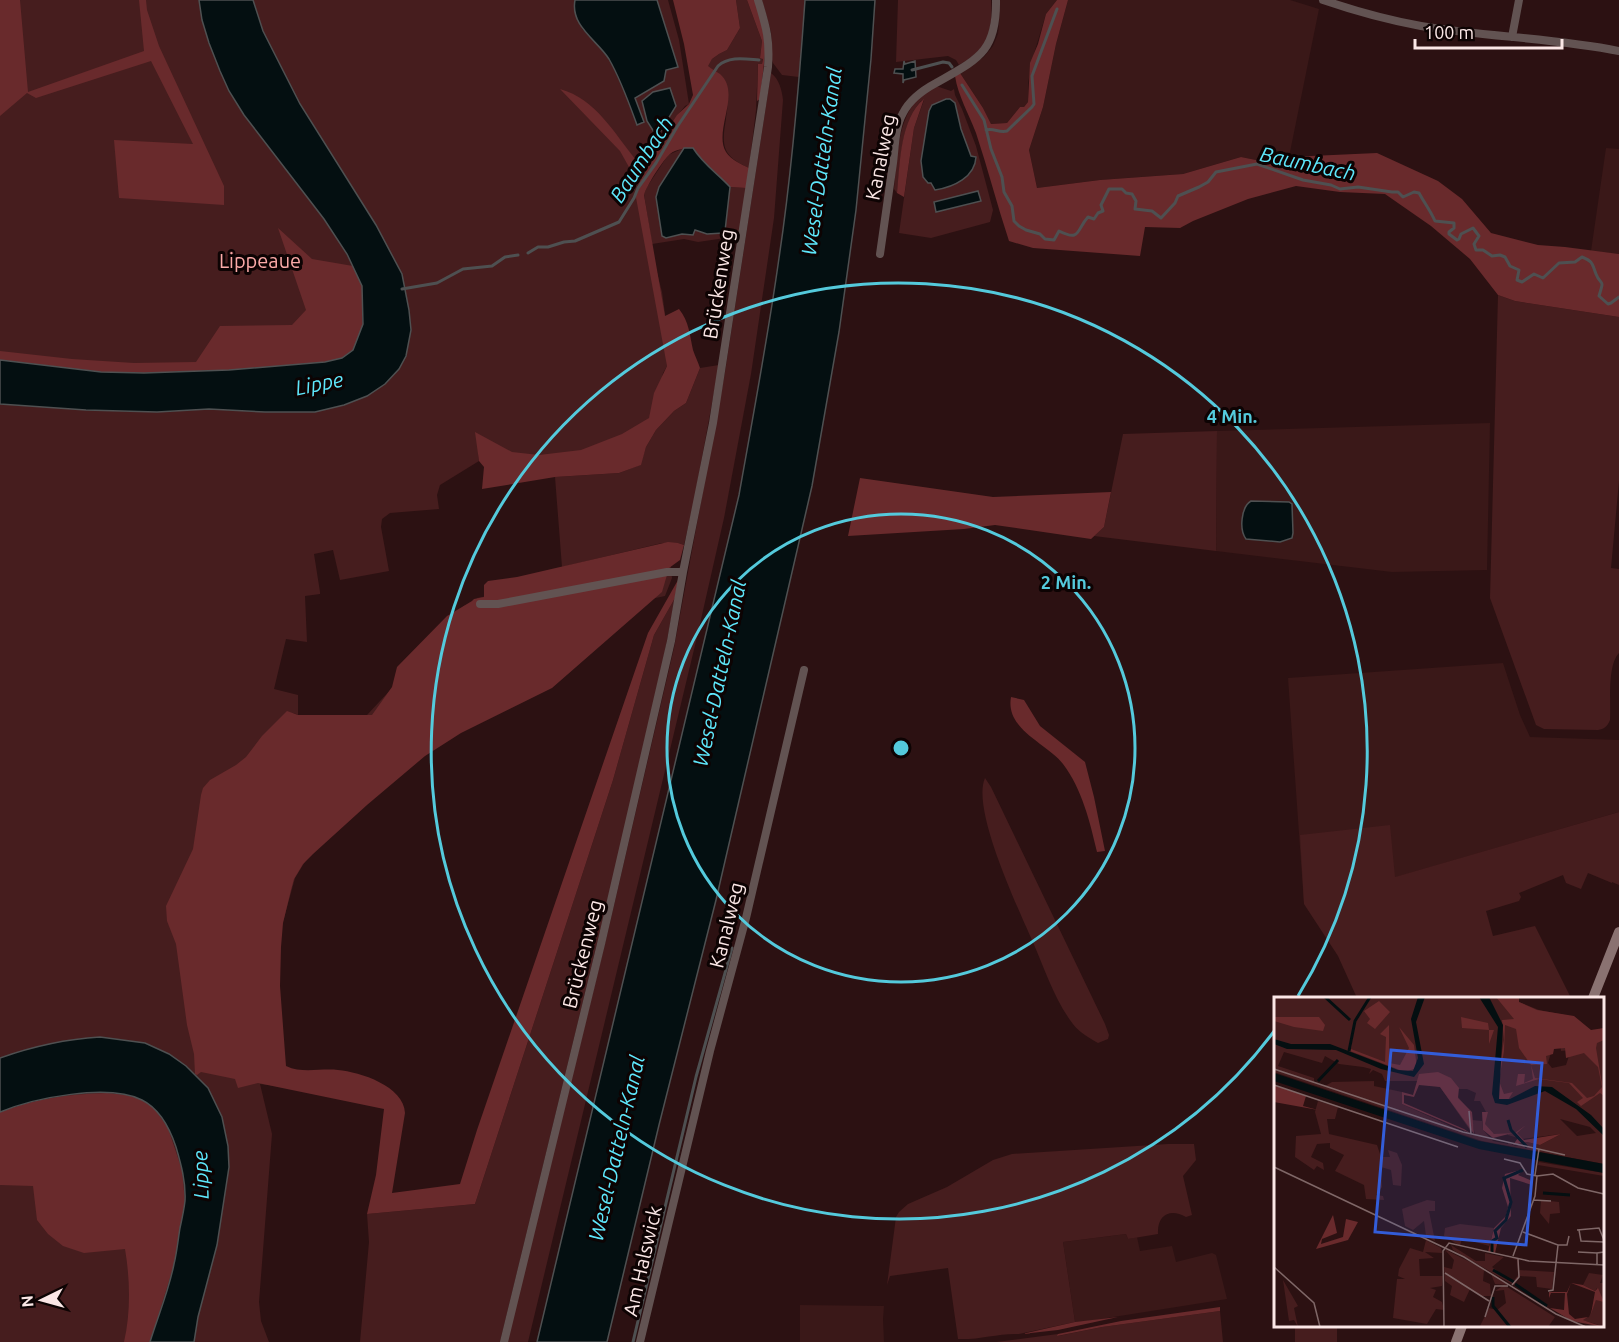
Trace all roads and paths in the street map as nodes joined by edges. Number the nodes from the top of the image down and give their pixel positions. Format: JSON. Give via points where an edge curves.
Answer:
{"nodes":[{"id":1,"x":758,"y":0,"type":"edge"},
{"id":2,"x":996,"y":0,"type":"edge"},
{"id":3,"x":1323,"y":0,"type":"edge"},
{"id":4,"x":1519,"y":0,"type":"edge"},
{"id":5,"x":1512,"y":37,"type":"junction"},
{"id":6,"x":1619,"y":51,"type":"edge"},
{"id":7,"x":880,"y":254,"type":"dead end"},
{"id":8,"x":683,"y":572,"type":"junction"},
{"id":9,"x":480,"y":604,"type":"dead end"},
{"id":10,"x":804,"y":670,"type":"dead end"},
{"id":11,"x":1619,"y":932,"type":"edge"},
{"id":12,"x":1594,"y":997,"type":"edge"},
{"id":13,"x":676,"y":1188,"type":"joint"},
{"id":14,"x":1462,"y":1327,"type":"edge"},
{"id":15,"x":504,"y":1342,"type":"edge"},
{"id":16,"x":640,"y":1342,"type":"edge"},
{"id":17,"x":1456,"y":1342,"type":"edge"}],
"edges":[{"from":1,"to":8,"type":"street","name":"Brückenweg","via":[[770,46],[768,67],[713,423]]},
{"from":2,"to":7,"type":"street","name":"Kanalweg","via":[[990,43],[966,67],[924,89],[902,114]]},
{"from":3,"to":5,"type":"street","via":[[1414,24]]},
{"from":4,"to":5,"type":"street"},
{"from":5,"to":6,"type":"street"},
{"from":8,"to":9,"type":"street"},
{"from":8,"to":15,"type":"street","name":"Brückenweg","via":[[632,814]]},
{"from":10,"to":13,"type":"street","name":"Kanalweg","via":[[746,918]]},
{"from":11,"to":12,"type":"main road"},
{"from":13,"to":16,"type":"street","name":"Am Halswick"},
{"from":14,"to":17,"type":"main road"}]}
